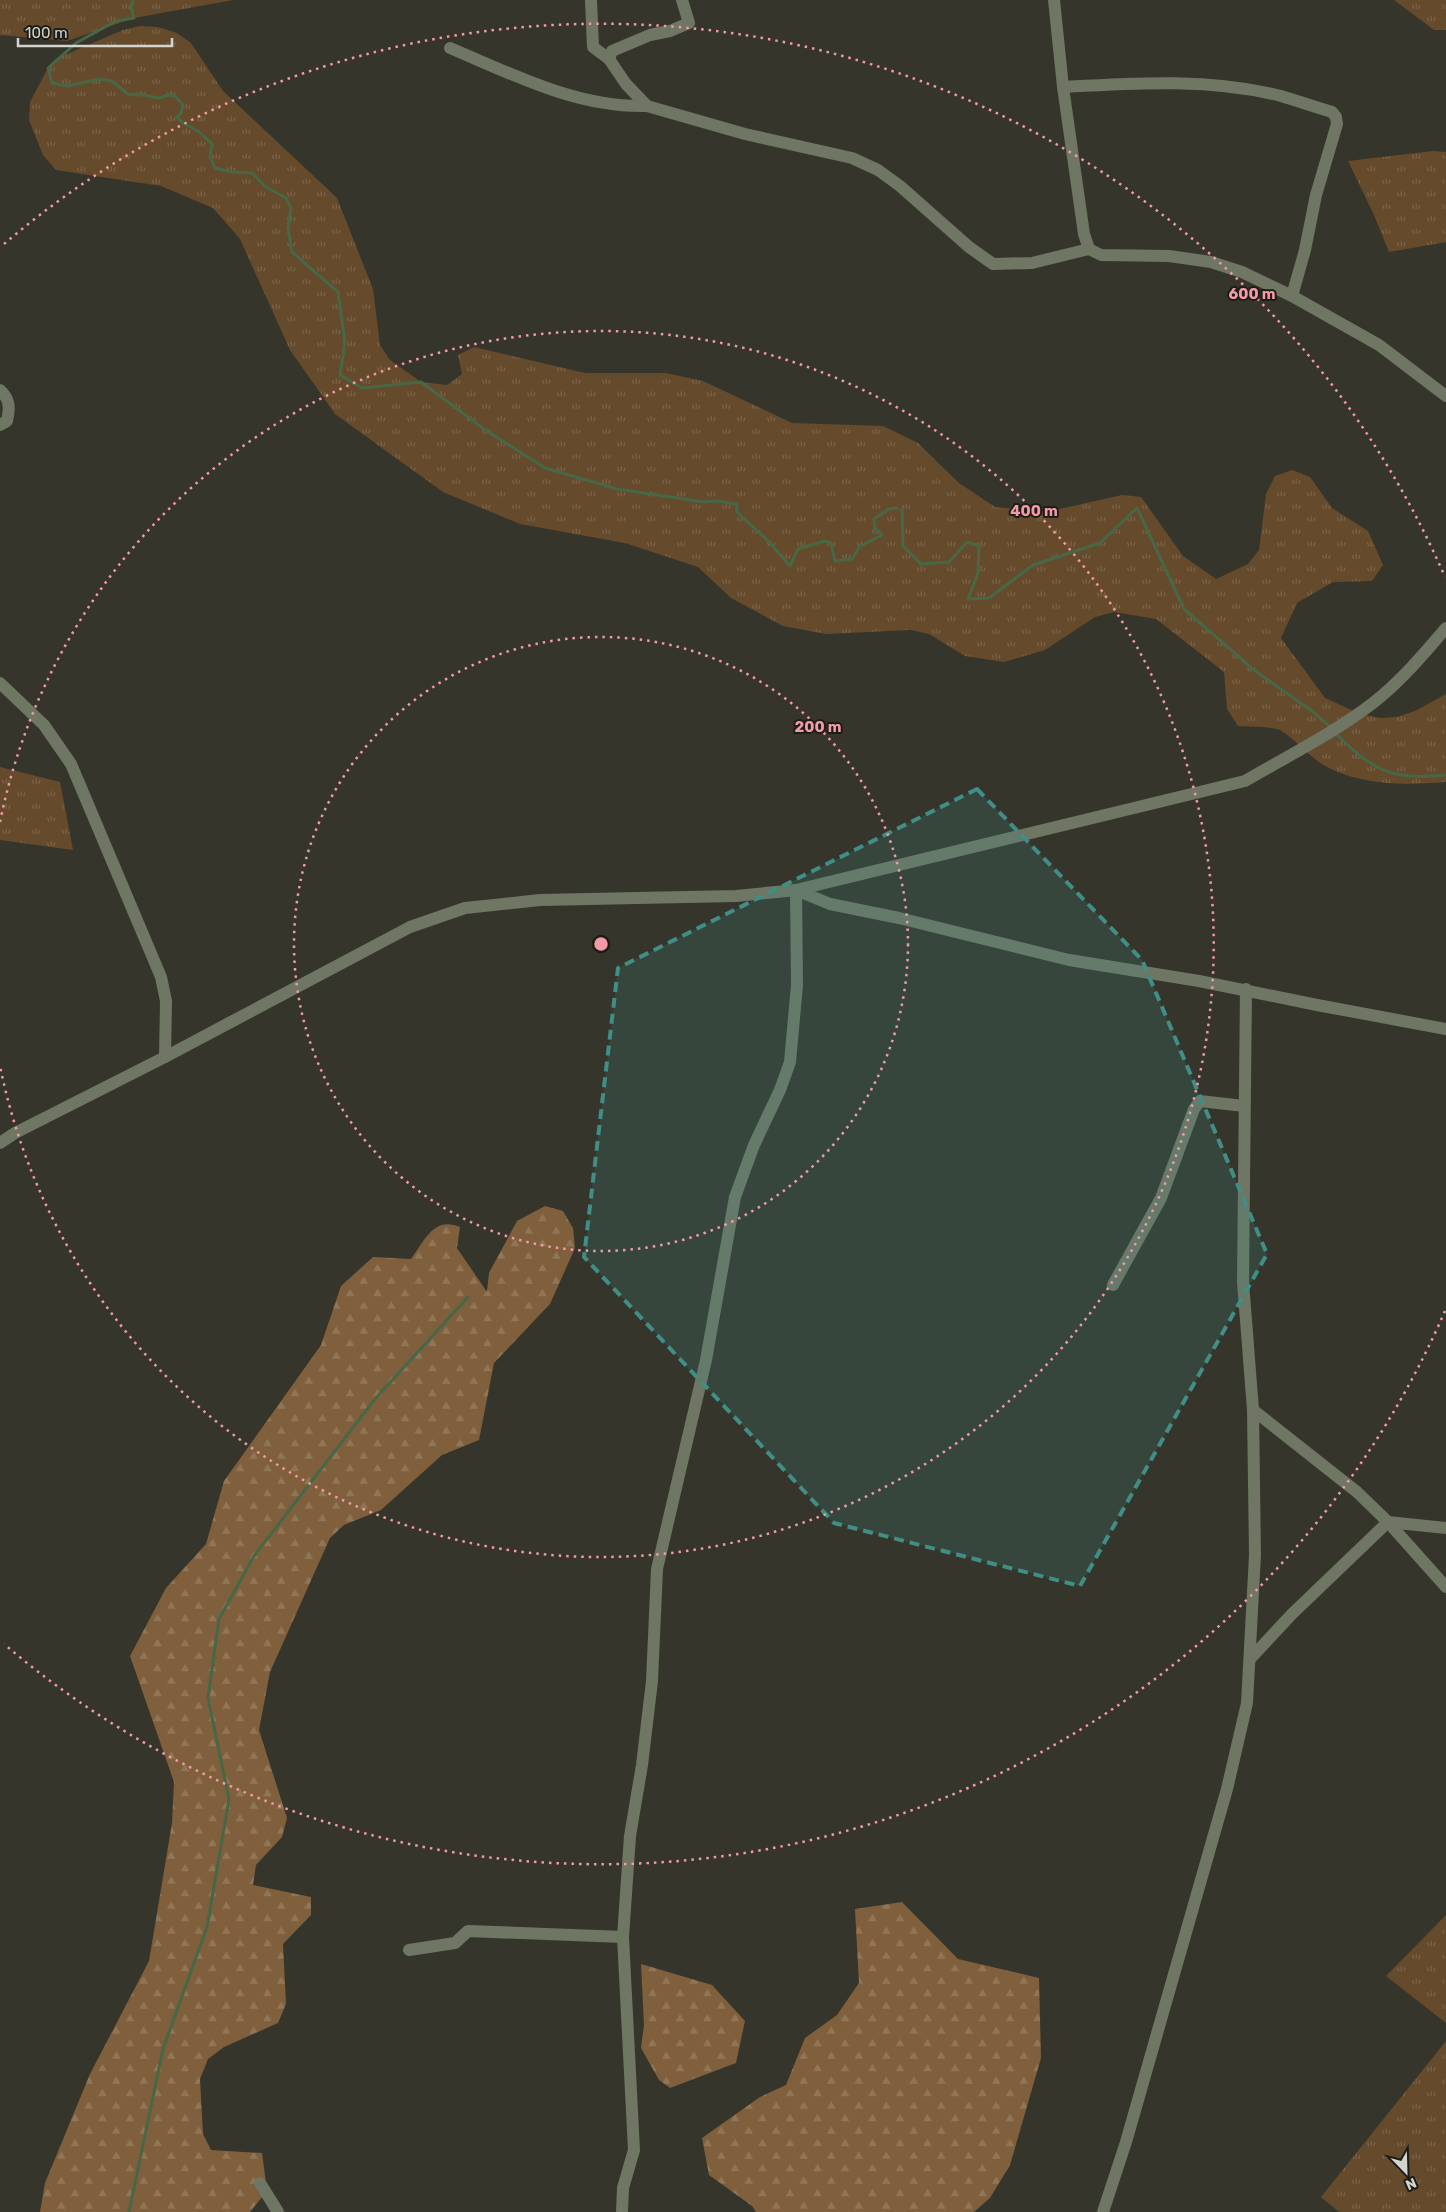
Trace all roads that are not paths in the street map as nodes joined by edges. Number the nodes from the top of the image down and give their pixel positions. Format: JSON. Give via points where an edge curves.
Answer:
{"nodes":[{"id":1,"x":590,"y":0,"type":"edge"},
{"id":2,"x":682,"y":0,"type":"edge"},
{"id":3,"x":1054,"y":0,"type":"edge"},
{"id":4,"x":450,"y":48,"type":"dead end"},
{"id":5,"x":609,"y":59,"type":"junction"},
{"id":6,"x":1063,"y":87,"type":"junction"},
{"id":7,"x":647,"y":106,"type":"junction"},
{"id":8,"x":1089,"y":249,"type":"junction"},
{"id":9,"x":1292,"y":296,"type":"junction"},
{"id":10,"x":0,"y":390,"type":"edge"},
{"id":11,"x":1446,"y":396,"type":"edge"},
{"id":12,"x":0,"y":425,"type":"edge"},
{"id":13,"x":1446,"y":628,"type":"edge"},
{"id":14,"x":0,"y":683,"type":"edge"},
{"id":15,"x":796,"y":890,"type":"junction"},
{"id":16,"x":1246,"y":989,"type":"junction"},
{"id":17,"x":1446,"y":1029,"type":"edge"},
{"id":18,"x":166,"y":1057,"type":"junction"},
{"id":19,"x":1244,"y":1106,"type":"junction"},
{"id":20,"x":0,"y":1143,"type":"edge"},
{"id":21,"x":1113,"y":1285,"type":"dead end"},
{"id":22,"x":1253,"y":1410,"type":"junction"},
{"id":23,"x":1388,"y":1522,"type":"junction"},
{"id":24,"x":1446,"y":1528,"type":"edge"},
{"id":25,"x":1446,"y":1587,"type":"edge"},
{"id":26,"x":1250,"y":1659,"type":"junction"},
{"id":27,"x":623,"y":1937,"type":"junction"},
{"id":28,"x":410,"y":1950,"type":"dead end"},
{"id":29,"x":260,"y":2183,"type":"dead end"},
{"id":30,"x":278,"y":2212,"type":"edge"},
{"id":31,"x":622,"y":2212,"type":"edge"},
{"id":32,"x":1103,"y":2212,"type":"edge"}],
"edges":[{"from":1,"to":5,"type":"street","via":[[593,47]]},
{"from":2,"to":5,"type":"street","via":[[689,23],[612,51]]},
{"from":3,"to":6,"type":"street"},
{"from":4,"to":7,"type":"street","via":[[512,76],[580,98],[625,107]]},
{"from":5,"to":7,"type":"street"},
{"from":6,"to":8,"type":"street","via":[[1084,234]]},
{"from":6,"to":9,"type":"street","via":[[1147,82],[1222,87],[1280,96],[1332,112],[1337,124]]},
{"from":7,"to":8,"type":"street","via":[[746,134],[852,158],[878,170],[900,186],[969,247],[994,264],[1032,262]]},
{"from":8,"to":9,"type":"street","via":[[1101,255],[1169,256],[1212,262],[1242,272]]},
{"from":9,"to":11,"type":"street","via":[[1379,345]]},
{"from":10,"to":12,"type":"street","via":[[10,406],[7,421]]},
{"from":13,"to":15,"type":"street","via":[[1374,702],[1310,745],[1245,780]]},
{"from":14,"to":18,"type":"street","via":[[44,725],[71,764],[161,977],[166,1000]]},
{"from":15,"to":16,"type":"street","via":[[830,904],[1069,960]]},
{"from":15,"to":18,"type":"street","via":[[736,896],[540,900],[465,908],[410,927]]},
{"from":15,"to":27,"type":"street","via":[[797,985],[790,1062],[735,1197],[706,1360],[657,1569],[652,1681],[630,1836]]},
{"from":16,"to":17,"type":"street"},
{"from":16,"to":19,"type":"street"},
{"from":18,"to":20,"type":"street"},
{"from":19,"to":21,"type":"street","via":[[1200,1101],[1194,1109],[1162,1198]]},
{"from":19,"to":22,"type":"street","via":[[1243,1282]]},
{"from":22,"to":23,"type":"street","via":[[1357,1492]]},
{"from":22,"to":26,"type":"street","via":[[1255,1555]]},
{"from":23,"to":24,"type":"street"},
{"from":23,"to":25,"type":"street"},
{"from":23,"to":26,"type":"street"},
{"from":26,"to":32,"type":"street","via":[[1247,1703],[1227,1789]]},
{"from":27,"to":28,"type":"street","via":[[468,1931],[455,1943]]},
{"from":27,"to":31,"type":"street","via":[[634,2150],[623,2188]]},
{"from":29,"to":30,"type":"street"}]}
